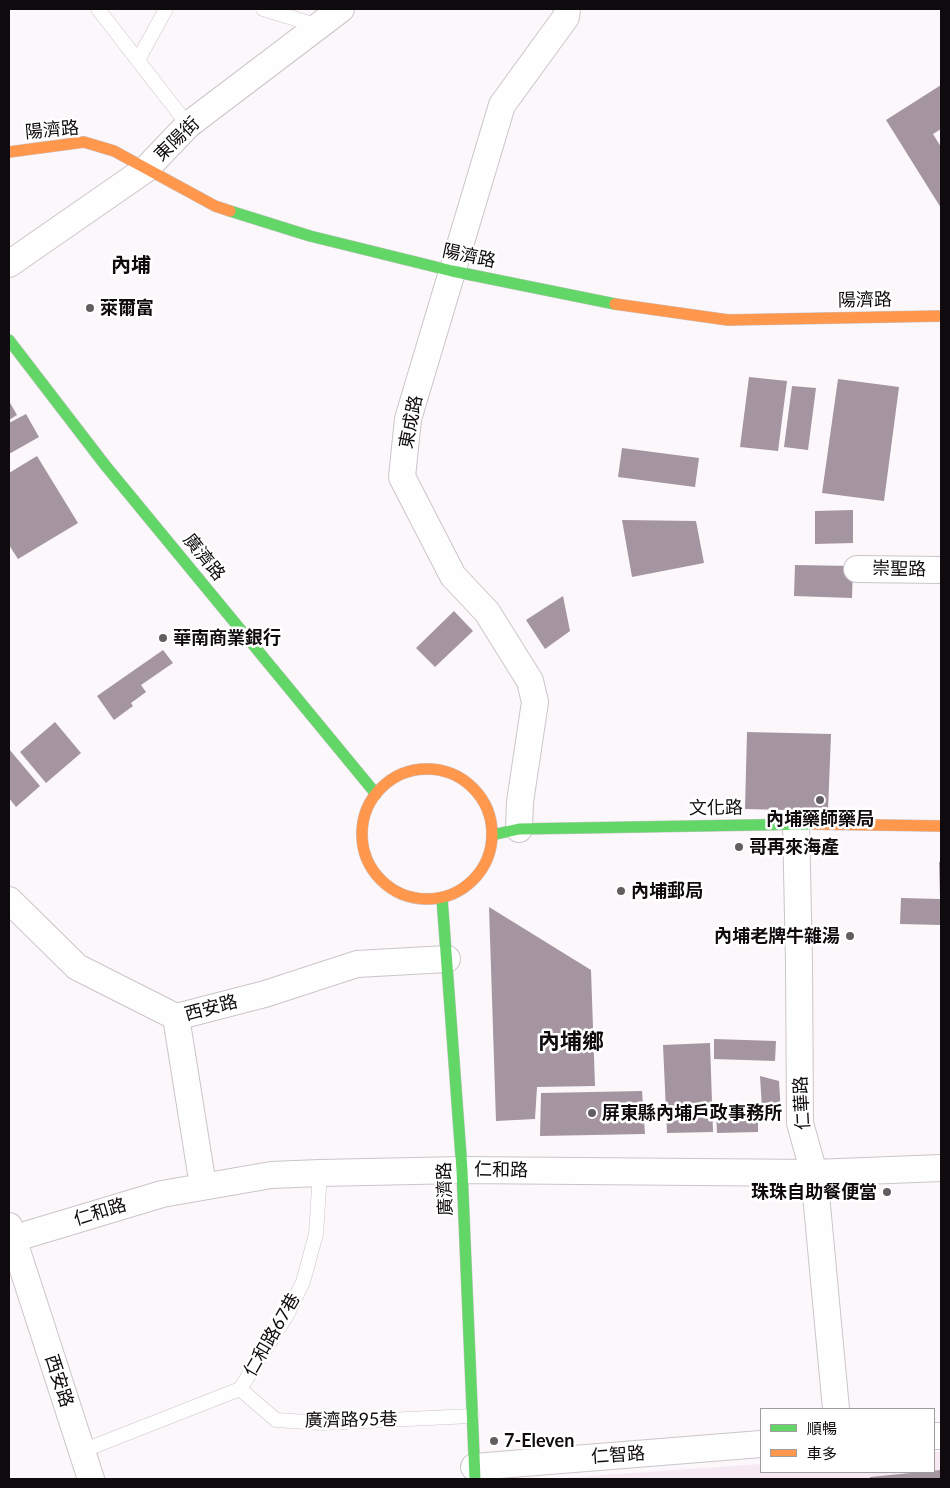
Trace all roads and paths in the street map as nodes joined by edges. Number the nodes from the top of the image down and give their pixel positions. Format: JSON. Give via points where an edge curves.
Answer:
{"nodes":[{"id":1,"x":98,"y":9,"type":"edge"},
{"id":2,"x":166,"y":9,"type":"edge"},
{"id":3,"x":262,"y":9,"type":"edge"},
{"id":4,"x":341,"y":9,"type":"edge"},
{"id":5,"x":567,"y":9,"type":"edge"},
{"id":6,"x":319,"y":26,"type":"junction"},
{"id":7,"x":138,"y":60,"type":"junction"},
{"id":8,"x":188,"y":125,"type":"junction"},
{"id":9,"x":9,"y":152,"type":"edge"},
{"id":10,"x":146,"y":169,"type":"junction"},
{"id":11,"x":9,"y":264,"type":"edge"},
{"id":12,"x":452,"y":271,"type":"junction"},
{"id":13,"x":941,"y":316,"type":"edge"},
{"id":14,"x":9,"y":340,"type":"edge"},
{"id":15,"x":857,"y":568,"type":"dead end"},
{"id":16,"x":941,"y":570,"type":"edge"},
{"id":17,"x":376,"y":794,"type":"junction"},
{"id":18,"x":796,"y":824,"type":"junction"},
{"id":19,"x":941,"y":826,"type":"edge"},
{"id":20,"x":519,"y":829,"type":"junction"},
{"id":21,"x":492,"y":835,"type":"junction"},
{"id":22,"x":442,"y":898,"type":"junction"},
{"id":23,"x":9,"y":900,"type":"edge"},
{"id":24,"x":447,"y":958,"type":"junction"},
{"id":25,"x":176,"y":1017,"type":"junction"},
{"id":26,"x":941,"y":1168,"type":"edge"},
{"id":27,"x":462,"y":1170,"type":"junction"},
{"id":28,"x":320,"y":1173,"type":"junction"},
{"id":29,"x":814,"y":1173,"type":"junction"},
{"id":30,"x":204,"y":1186,"type":"junction"},
{"id":31,"x":10,"y":1235,"type":"edge"},
{"id":32,"x":240,"y":1389,"type":"junction"},
{"id":33,"x":836,"y":1408,"type":"edge"},
{"id":34,"x":472,"y":1416,"type":"junction"},
{"id":35,"x":760,"y":1444,"type":"edge"},
{"id":36,"x":82,"y":1451,"type":"junction"},
{"id":37,"x":474,"y":1473,"type":"edge"},
{"id":38,"x":91,"y":1479,"type":"edge"}],
"edges":[{"from":1,"to":7,"type":"lane"},
{"from":2,"to":7,"type":"lane"},
{"from":3,"to":6,"type":"lane"},
{"from":4,"to":6,"type":"street","name":"東陽街"},
{"from":5,"to":12,"type":"street","name":"東成路","via":[[566,17],[502,105]]},
{"from":6,"to":8,"type":"street","name":"東陽街"},
{"from":7,"to":8,"type":"lane"},
{"from":8,"to":10,"type":"street","name":"東陽街"},
{"from":9,"to":10,"type":"main road","name":"陽濟路","via":[[84,142],[114,151]]},
{"from":10,"to":11,"type":"street","name":"東陽街"},
{"from":10,"to":12,"type":"main road","name":"陽濟路","via":[[215,206],[310,236]]},
{"from":12,"to":13,"type":"main road","name":"陽濟路","via":[[632,308],[728,320]]},
{"from":12,"to":20,"type":"street","name":"東成路","via":[[408,419],[402,477],[453,576],[487,612],[530,681],[534,702]]},
{"from":14,"to":17,"type":"main road","name":"廣濟路","via":[[105,465]]},
{"from":15,"to":16,"type":"street","name":"崇聖路"},
{"from":17,"to":21,"type":"main road","via":[[390,780],[408,772],[429,769],[448,773],[466,782],[480,797],[489,815]]},
{"from":17,"to":22,"type":"main road","via":[[364,814],[361,837],[366,860],[379,879],[397,892],[419,899]]},
{"from":18,"to":19,"type":"main road","name":"文化路"},
{"from":18,"to":20,"type":"main road","name":"文化路"},
{"from":18,"to":29,"type":"street","name":"仁華路","via":[[800,1123]]},
{"from":20,"to":21,"type":"main road","name":"文化路"},
{"from":21,"to":22,"type":"main road","via":[[488,856],[478,875],[462,889]]},
{"from":22,"to":24,"type":"main road","name":"廣濟路"},
{"from":23,"to":25,"type":"street","name":"西安路","via":[[77,967]]},
{"from":24,"to":25,"type":"street","name":"西安路","via":[[358,964],[265,994]]},
{"from":24,"to":27,"type":"main road","name":"廣濟路"},
{"from":25,"to":30,"type":"street"},
{"from":26,"to":29,"type":"street","name":"仁和路"},
{"from":27,"to":28,"type":"street","name":"仁和路"},
{"from":27,"to":29,"type":"street","name":"仁和路"},
{"from":27,"to":34,"type":"main road","name":"廣濟路"},
{"from":28,"to":30,"type":"street","name":"仁和路"},
{"from":28,"to":32,"type":"lane","name":"仁和路67巷","via":[[316,1234],[303,1282],[287,1316]]},
{"from":29,"to":33,"type":"street","name":"仁華路"},
{"from":30,"to":31,"type":"street","name":"仁和路","via":[[162,1194]]},
{"from":31,"to":36,"type":"street","name":"西安路"},
{"from":32,"to":34,"type":"lane","name":"廣濟路95巷","via":[[276,1420],[322,1423]]},
{"from":32,"to":36,"type":"lane","name":"仁和路67巷"},
{"from":34,"to":37,"type":"main road","name":"廣濟路"},
{"from":35,"to":37,"type":"street","name":"仁智路"},
{"from":36,"to":38,"type":"street","name":"西安路"}]}
